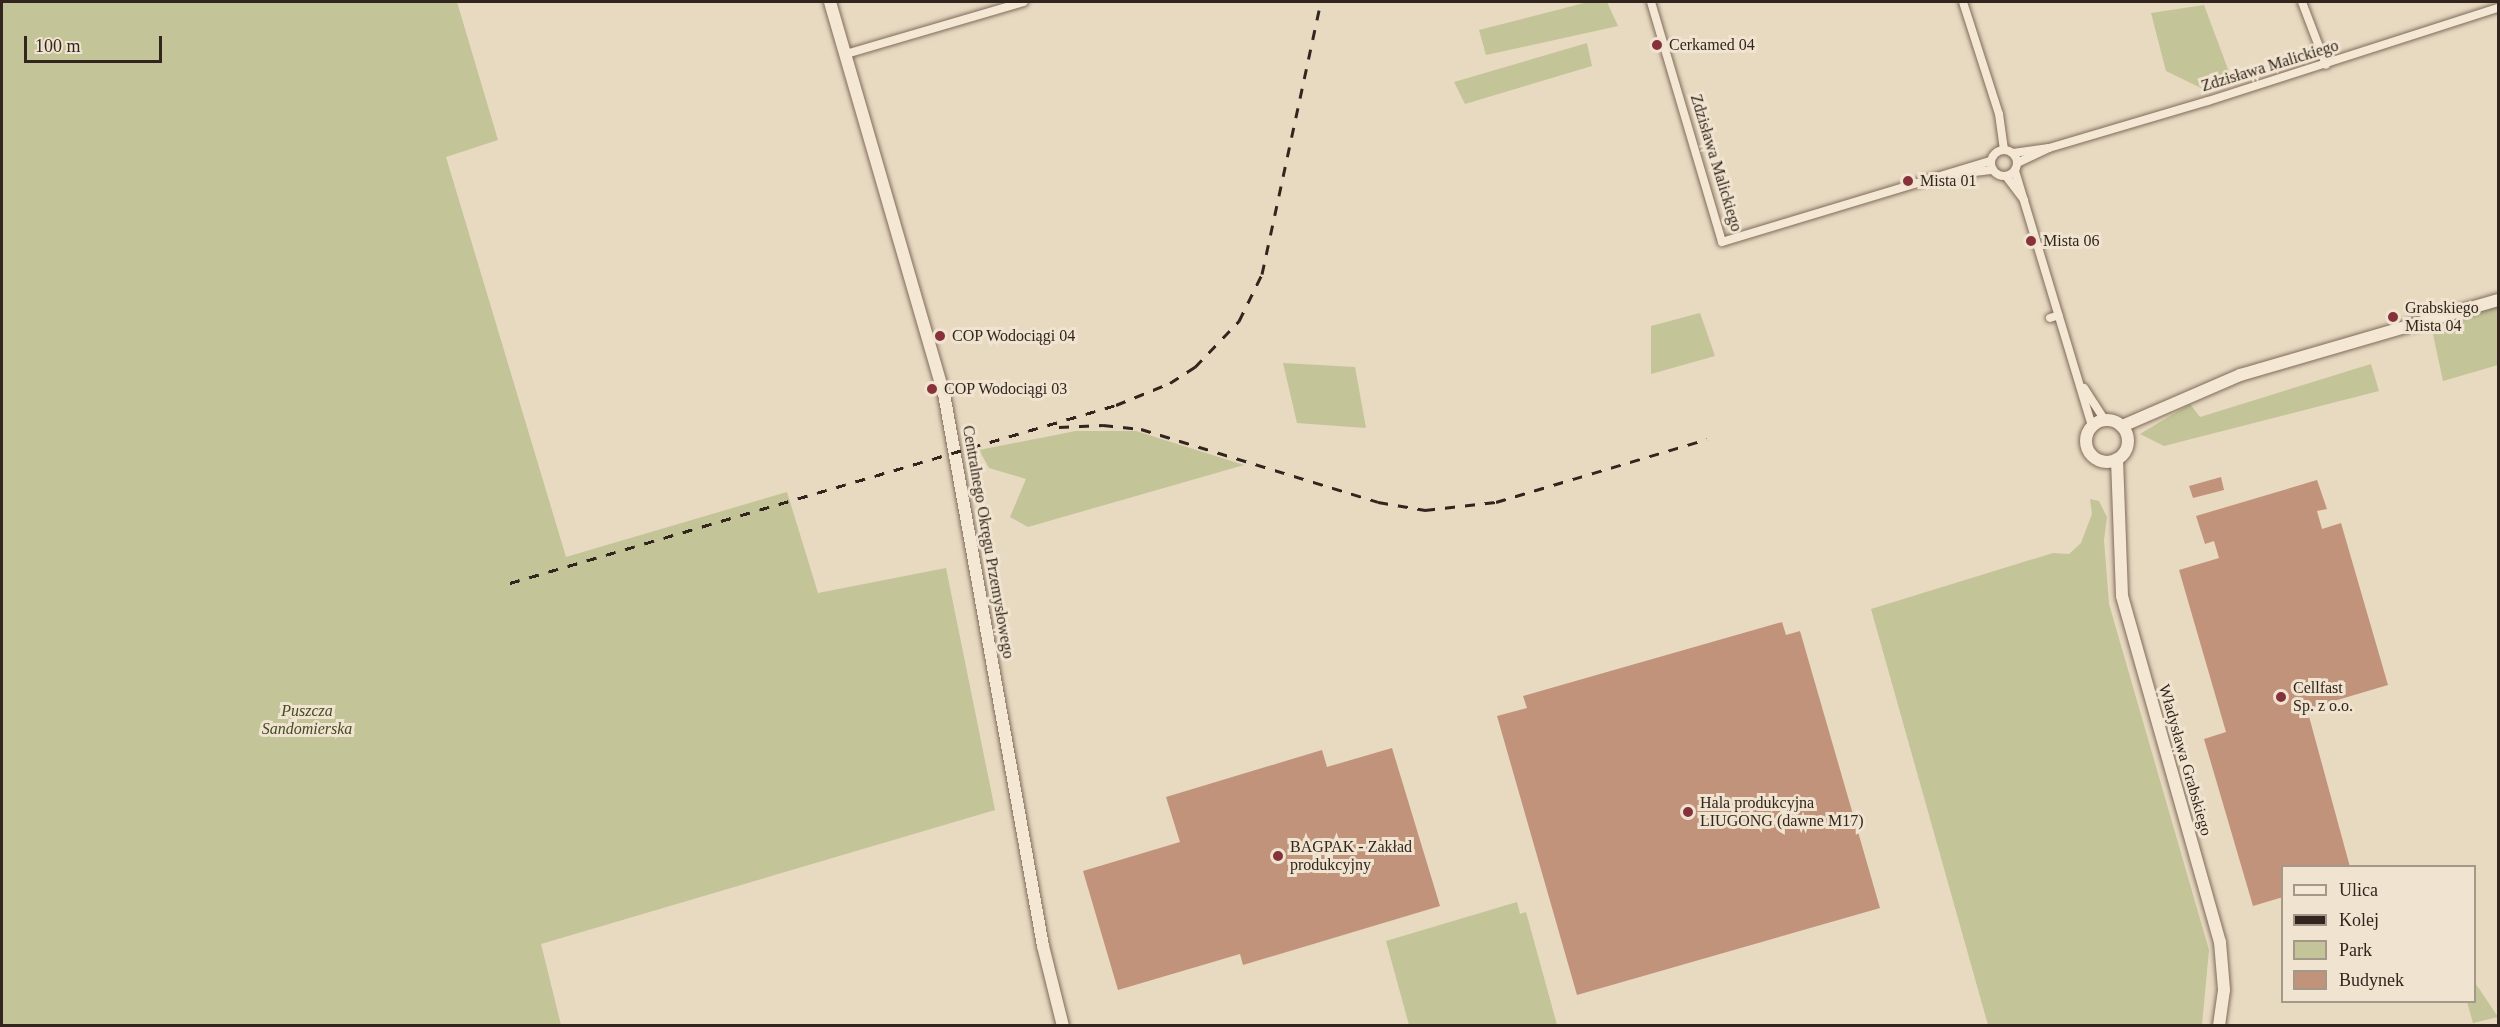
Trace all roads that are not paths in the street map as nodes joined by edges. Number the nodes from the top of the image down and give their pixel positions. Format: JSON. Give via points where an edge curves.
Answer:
{"nodes":[{"id":1,"x":830,"y":2,"type":"edge"},
{"id":2,"x":1024,"y":2,"type":"edge"},
{"id":3,"x":1651,"y":2,"type":"edge"},
{"id":4,"x":1964,"y":2,"type":"edge"},
{"id":5,"x":2302,"y":2,"type":"edge"},
{"id":6,"x":2499,"y":8,"type":"edge"},
{"id":7,"x":846,"y":54,"type":"junction"},
{"id":8,"x":2326,"y":65,"type":"junction"},
{"id":9,"x":2049,"y":148,"type":"junction"},
{"id":10,"x":2004,"y":149,"type":"junction"},
{"id":11,"x":2013,"y":153,"type":"junction"},
{"id":12,"x":1991,"y":166,"type":"junction"},
{"id":13,"x":2016,"y":167,"type":"junction"},
{"id":14,"x":2006,"y":176,"type":"junction"},
{"id":15,"x":2024,"y":200,"type":"junction"},
{"id":16,"x":2499,"y":300,"type":"edge"},
{"id":17,"x":2082,"y":386,"type":"junction"},
{"id":18,"x":2105,"y":420,"type":"junction"},
{"id":19,"x":2092,"y":426,"type":"junction"},
{"id":20,"x":2125,"y":431,"type":"junction"},
{"id":21,"x":2117,"y":459,"type":"junction"},
{"id":22,"x":2102,"y":461,"type":"junction"},
{"id":23,"x":2116,"y":504,"type":"junction"},
{"id":24,"x":1063,"y":1026,"type":"edge"},
{"id":25,"x":2219,"y":1026,"type":"edge"}],
"edges":[{"from":1,"to":7,"type":"street","name":"Centralnego Okręgu Przemysłowego"},
{"from":2,"to":7,"type":"street"},
{"from":3,"to":12,"type":"street","name":"Zdzisława Malickiego","via":[[1722,242]]},
{"from":4,"to":10,"type":"street","via":[[2000,114]]},
{"from":5,"to":8,"type":"street"},
{"from":6,"to":8,"type":"street","name":"Zdzisława Malickiego"},
{"from":7,"to":24,"type":"street","name":"Centralnego Okręgu Przemysłowego","via":[[944,394],[1043,946]]},
{"from":8,"to":9,"type":"street","name":"Zdzisława Malickiego"},
{"from":9,"to":11,"type":"street","name":"Zdzisława Malickiego"},
{"from":9,"to":13,"type":"street","name":"Zdzisława Malickiego"},
{"from":10,"to":11,"type":"street"},
{"from":10,"to":12,"type":"street"},
{"from":11,"to":13,"type":"street"},
{"from":12,"to":14,"type":"street"},
{"from":13,"to":14,"type":"street","name":"Zdzisława Malickiego"},
{"from":13,"to":15,"type":"street"},
{"from":14,"to":15,"type":"street"},
{"from":15,"to":17,"type":"street","via":[[2055,316]]},
{"from":16,"to":20,"type":"street","via":[[2240,375]]},
{"from":17,"to":18,"type":"street"},
{"from":17,"to":19,"type":"street"},
{"from":18,"to":19,"type":"street"},
{"from":18,"to":20,"type":"street"},
{"from":19,"to":22,"type":"street","via":[[2087,443]]},
{"from":20,"to":21,"type":"street","via":[[2126,450]]},
{"from":21,"to":22,"type":"street"},
{"from":21,"to":23,"type":"street","name":"Władysława Grabskiego"},
{"from":22,"to":23,"type":"street","name":"Władysława Grabskiego"},
{"from":23,"to":25,"type":"street","name":"Władysława Grabskiego","via":[[2118,572],[2125,615],[2220,942],[2224,990]]}]}
